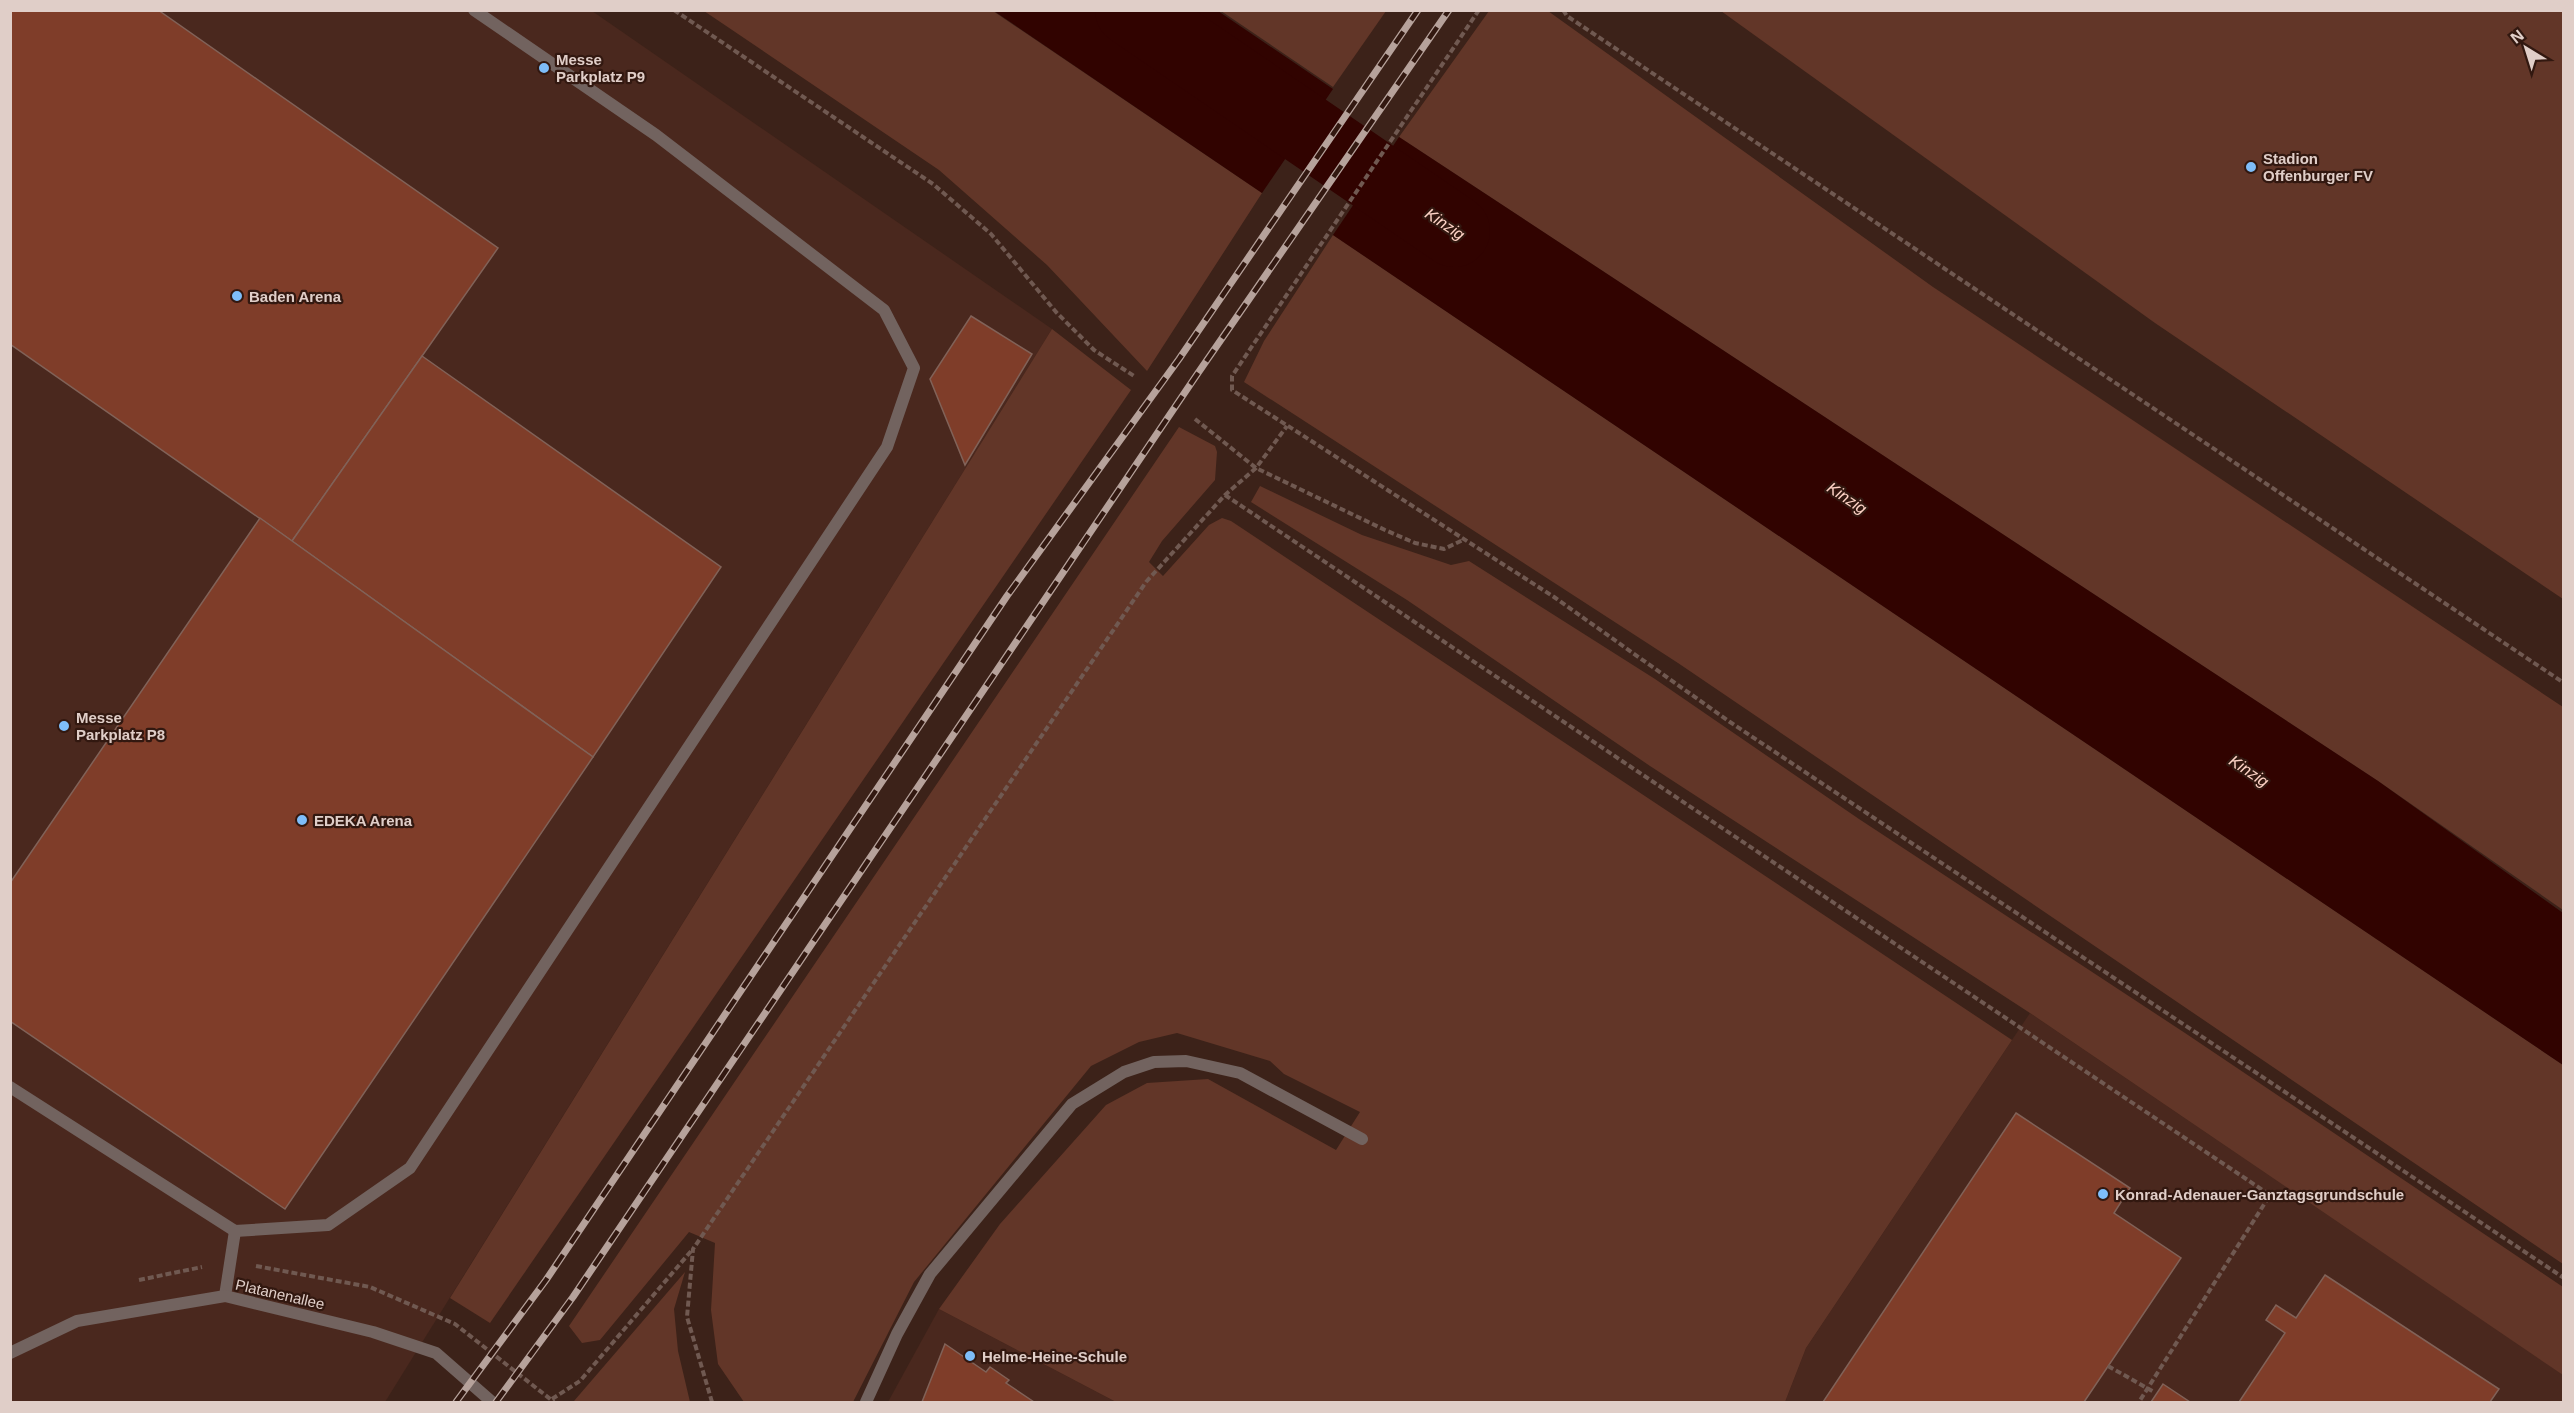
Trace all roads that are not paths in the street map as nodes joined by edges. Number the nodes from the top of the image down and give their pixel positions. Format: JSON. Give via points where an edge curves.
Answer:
{"nodes":[{"id":1,"x":474,"y":10,"type":"edge"},
{"id":2,"x":10,"y":1087,"type":"edge"},
{"id":3,"x":1362,"y":1139,"type":"dead end"},
{"id":4,"x":235,"y":1231,"type":"junction"},
{"id":5,"x":225,"y":1296,"type":"junction"},
{"id":6,"x":10,"y":1353,"type":"edge"},
{"id":7,"x":492,"y":1402,"type":"edge"},
{"id":8,"x":866,"y":1402,"type":"edge"}],
"edges":[{"from":1,"to":4,"type":"street","via":[[656,135],[884,310],[914,368],[887,447],[410,1168],[328,1225]]},
{"from":2,"to":4,"type":"street"},
{"from":3,"to":8,"type":"street","via":[[1239,1073],[1186,1061],[1154,1062],[1124,1072],[1072,1104],[930,1274]]},
{"from":4,"to":5,"type":"street"},
{"from":5,"to":6,"type":"street","name":"Platanenallee","via":[[77,1321]]},
{"from":5,"to":7,"type":"street","name":"Platanenallee","via":[[373,1332],[436,1353]]}]}
